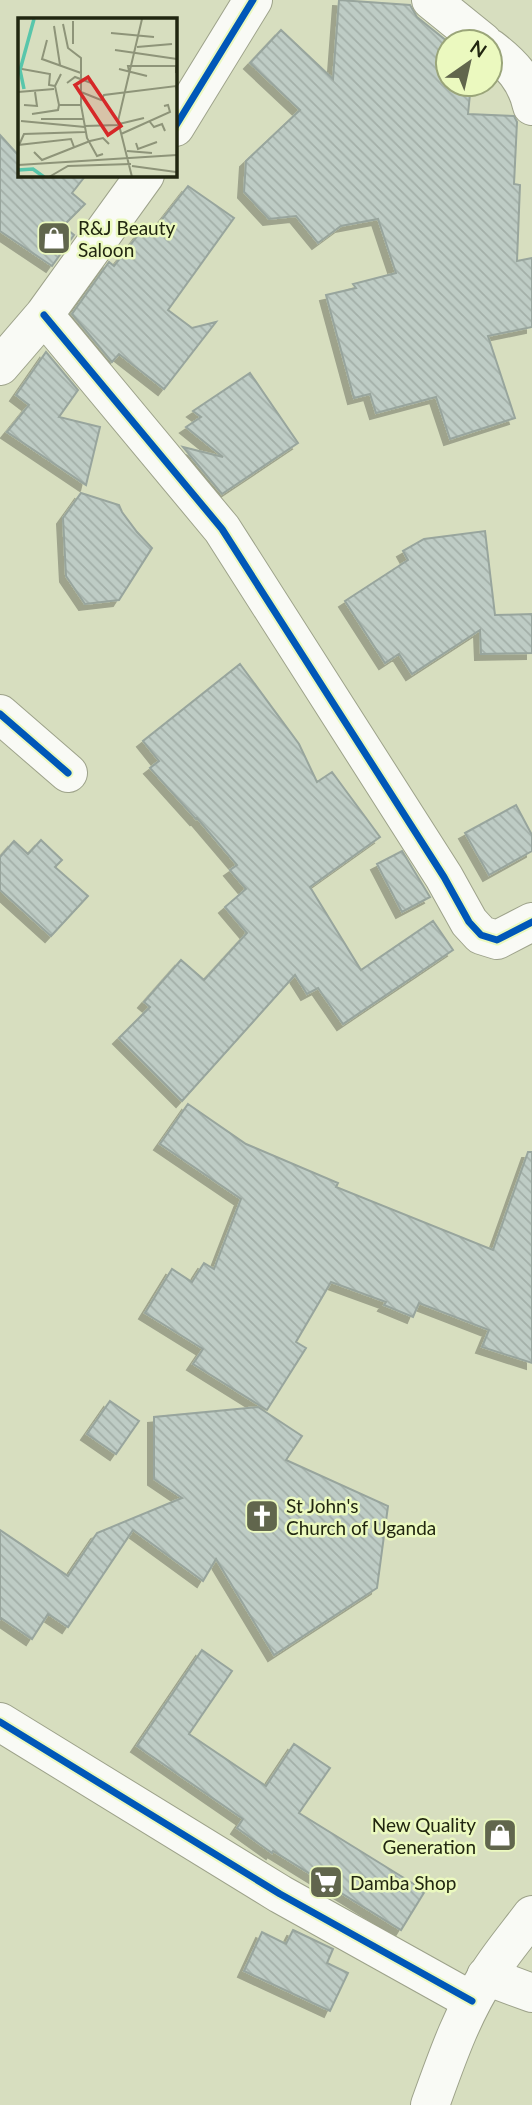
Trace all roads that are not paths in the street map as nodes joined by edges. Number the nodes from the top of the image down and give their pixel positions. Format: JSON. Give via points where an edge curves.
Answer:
{"nodes":[{"id":1,"x":253,"y":0,"type":"edge"},
{"id":2,"x":431,"y":0,"type":"edge"},
{"id":3,"x":466,"y":28,"type":"edge"},
{"id":4,"x":504,"y":59,"type":"edge"},
{"id":5,"x":532,"y":106,"type":"edge"},
{"id":6,"x":177,"y":124,"type":"edge"},
{"id":7,"x":144,"y":177,"type":"edge"},
{"id":8,"x":44,"y":315,"type":"junction"},
{"id":9,"x":0,"y":366,"type":"edge"},
{"id":10,"x":0,"y":714,"type":"edge"},
{"id":11,"x":68,"y":773,"type":"dead end"},
{"id":12,"x":532,"y":922,"type":"edge"},
{"id":13,"x":0,"y":1722,"type":"edge"},
{"id":14,"x":532,"y":1915,"type":"edge"},
{"id":15,"x":479,"y":1989,"type":"junction"},
{"id":16,"x":532,"y":1993,"type":"edge"},
{"id":17,"x":430,"y":2105,"type":"edge"}],
"edges":[{"from":1,"to":6,"type":"street"},
{"from":2,"to":3,"type":"street"},
{"from":4,"to":5,"type":"street","via":[[529,92]]},
{"from":7,"to":8,"type":"street"},
{"from":8,"to":9,"type":"street"},
{"from":8,"to":12,"type":"street","via":[[222,529],[469,922],[481,935],[497,940]]},
{"from":10,"to":11,"type":"street"},
{"from":13,"to":15,"type":"street","via":[[280,1894]]},
{"from":14,"to":15,"type":"street"},
{"from":15,"to":16,"type":"street"},
{"from":15,"to":17,"type":"street","via":[[455,2035]]}]}
